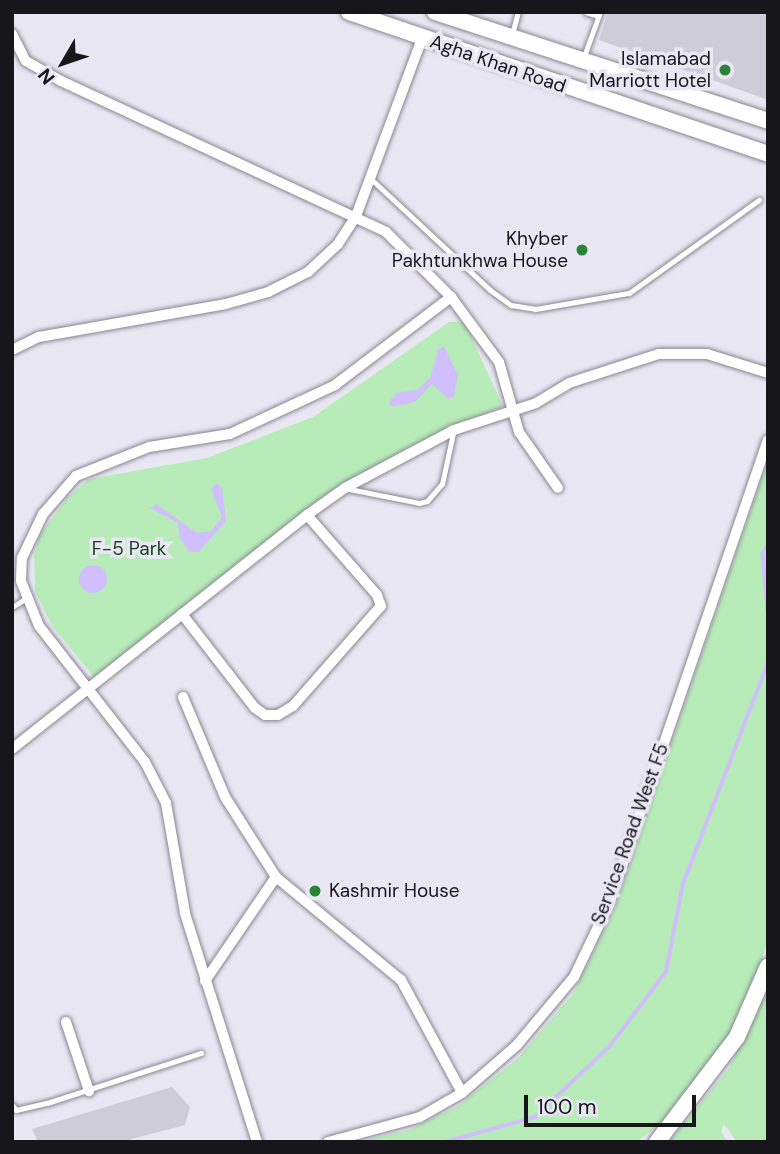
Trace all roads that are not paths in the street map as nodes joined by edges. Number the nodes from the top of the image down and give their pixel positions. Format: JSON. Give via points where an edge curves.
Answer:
{"nodes":[{"id":1,"x":349,"y":12,"type":"edge"},
{"id":2,"x":434,"y":12,"type":"edge"},
{"id":3,"x":518,"y":12,"type":"edge"},
{"id":4,"x":586,"y":12,"type":"edge"},
{"id":5,"x":599,"y":14,"type":"edge"},
{"id":6,"x":12,"y":34,"type":"edge"},
{"id":7,"x":512,"y":34,"type":"junction"},
{"id":8,"x":422,"y":38,"type":"junction"},
{"id":9,"x":583,"y":59,"type":"junction"},
{"id":10,"x":768,"y":121,"type":"edge"},
{"id":11,"x":768,"y":154,"type":"edge"},
{"id":12,"x":371,"y":179,"type":"junction"},
{"id":13,"x":760,"y":200,"type":"dead end"},
{"id":14,"x":356,"y":216,"type":"junction"},
{"id":15,"x":451,"y":297,"type":"junction"},
{"id":16,"x":12,"y":350,"type":"edge"},
{"id":17,"x":768,"y":373,"type":"edge"},
{"id":18,"x":513,"y":410,"type":"junction"},
{"id":19,"x":454,"y":430,"type":"junction"},
{"id":20,"x":768,"y":440,"type":"edge"},
{"id":21,"x":345,"y":488,"type":"junction"},
{"id":22,"x":558,"y":488,"type":"dead end"},
{"id":23,"x":307,"y":514,"type":"junction"},
{"id":24,"x":25,"y":600,"type":"junction"},
{"id":25,"x":12,"y":607,"type":"edge"},
{"id":26,"x":182,"y":614,"type":"junction"},
{"id":27,"x":90,"y":689,"type":"junction"},
{"id":28,"x":183,"y":697,"type":"dead end"},
{"id":29,"x":12,"y":749,"type":"edge"},
{"id":30,"x":276,"y":877,"type":"junction"},
{"id":31,"x":768,"y":966,"type":"edge"},
{"id":32,"x":205,"y":981,"type":"junction"},
{"id":33,"x":66,"y":1022,"type":"dead end"},
{"id":34,"x":201,"y":1053,"type":"dead end"},
{"id":35,"x":89,"y":1091,"type":"junction"},
{"id":36,"x":462,"y":1093,"type":"junction"},
{"id":37,"x":12,"y":1105,"type":"edge"},
{"id":38,"x":257,"y":1142,"type":"edge"},
{"id":39,"x":328,"y":1142,"type":"edge"},
{"id":40,"x":657,"y":1142,"type":"edge"}],
"edges":[{"from":1,"to":8,"type":"street","name":"Agha Khan Road"},
{"from":2,"to":7,"type":"street","name":"Agha Khan Road"},
{"from":2,"to":8,"type":"street"},
{"from":3,"to":7,"type":"lane"},
{"from":4,"to":5,"type":"lane"},
{"from":5,"to":9,"type":"lane"},
{"from":6,"to":14,"type":"street","via":[[26,61],[61,80],[266,179]]},
{"from":7,"to":9,"type":"street","name":"Agha Khan Road"},
{"from":8,"to":11,"type":"street","name":"Agha Khan Road"},
{"from":8,"to":12,"type":"street"},
{"from":9,"to":10,"type":"street","name":"Agha Khan Road"},
{"from":12,"to":13,"type":"lane","via":[[490,290],[511,305],[535,309],[629,293]]},
{"from":12,"to":14,"type":"street"},
{"from":14,"to":15,"type":"street","via":[[386,232]]},
{"from":14,"to":16,"type":"street","via":[[338,244],[308,272],[268,292],[39,337]]},
{"from":15,"to":18,"type":"street","via":[[499,362]]},
{"from":15,"to":24,"type":"street","via":[[335,385],[230,434],[149,447],[76,476],[55,496],[32,532],[22,558]]},
{"from":17,"to":18,"type":"street","via":[[707,354],[659,354],[569,383]]},
{"from":18,"to":19,"type":"street"},
{"from":18,"to":22,"type":"street","via":[[519,432]]},
{"from":19,"to":21,"type":"street"},
{"from":19,"to":21,"type":"lane","via":[[442,484],[428,501]]},
{"from":20,"to":36,"type":"street","name":"Service Road West F5","via":[[609,904],[574,977],[517,1045]]},
{"from":21,"to":23,"type":"street"},
{"from":23,"to":26,"type":"street"},
{"from":23,"to":26,"type":"street","via":[[377,595],[381,606],[293,706],[278,715],[265,715],[256,708]]},
{"from":24,"to":25,"type":"lane"},
{"from":24,"to":27,"type":"street","via":[[38,626]]},
{"from":26,"to":27,"type":"street"},
{"from":27,"to":29,"type":"street"},
{"from":27,"to":32,"type":"street","via":[[145,762],[166,803],[185,913]]},
{"from":28,"to":30,"type":"street","via":[[225,797]]},
{"from":30,"to":32,"type":"street"},
{"from":30,"to":36,"type":"street","via":[[401,980]]},
{"from":31,"to":40,"type":"street","via":[[737,1037]]},
{"from":32,"to":38,"type":"street"},
{"from":33,"to":35,"type":"street"},
{"from":34,"to":35,"type":"lane"},
{"from":35,"to":37,"type":"lane","via":[[16,1110]]},
{"from":36,"to":39,"type":"street","name":"Service Road West F5","via":[[420,1118]]}]}
